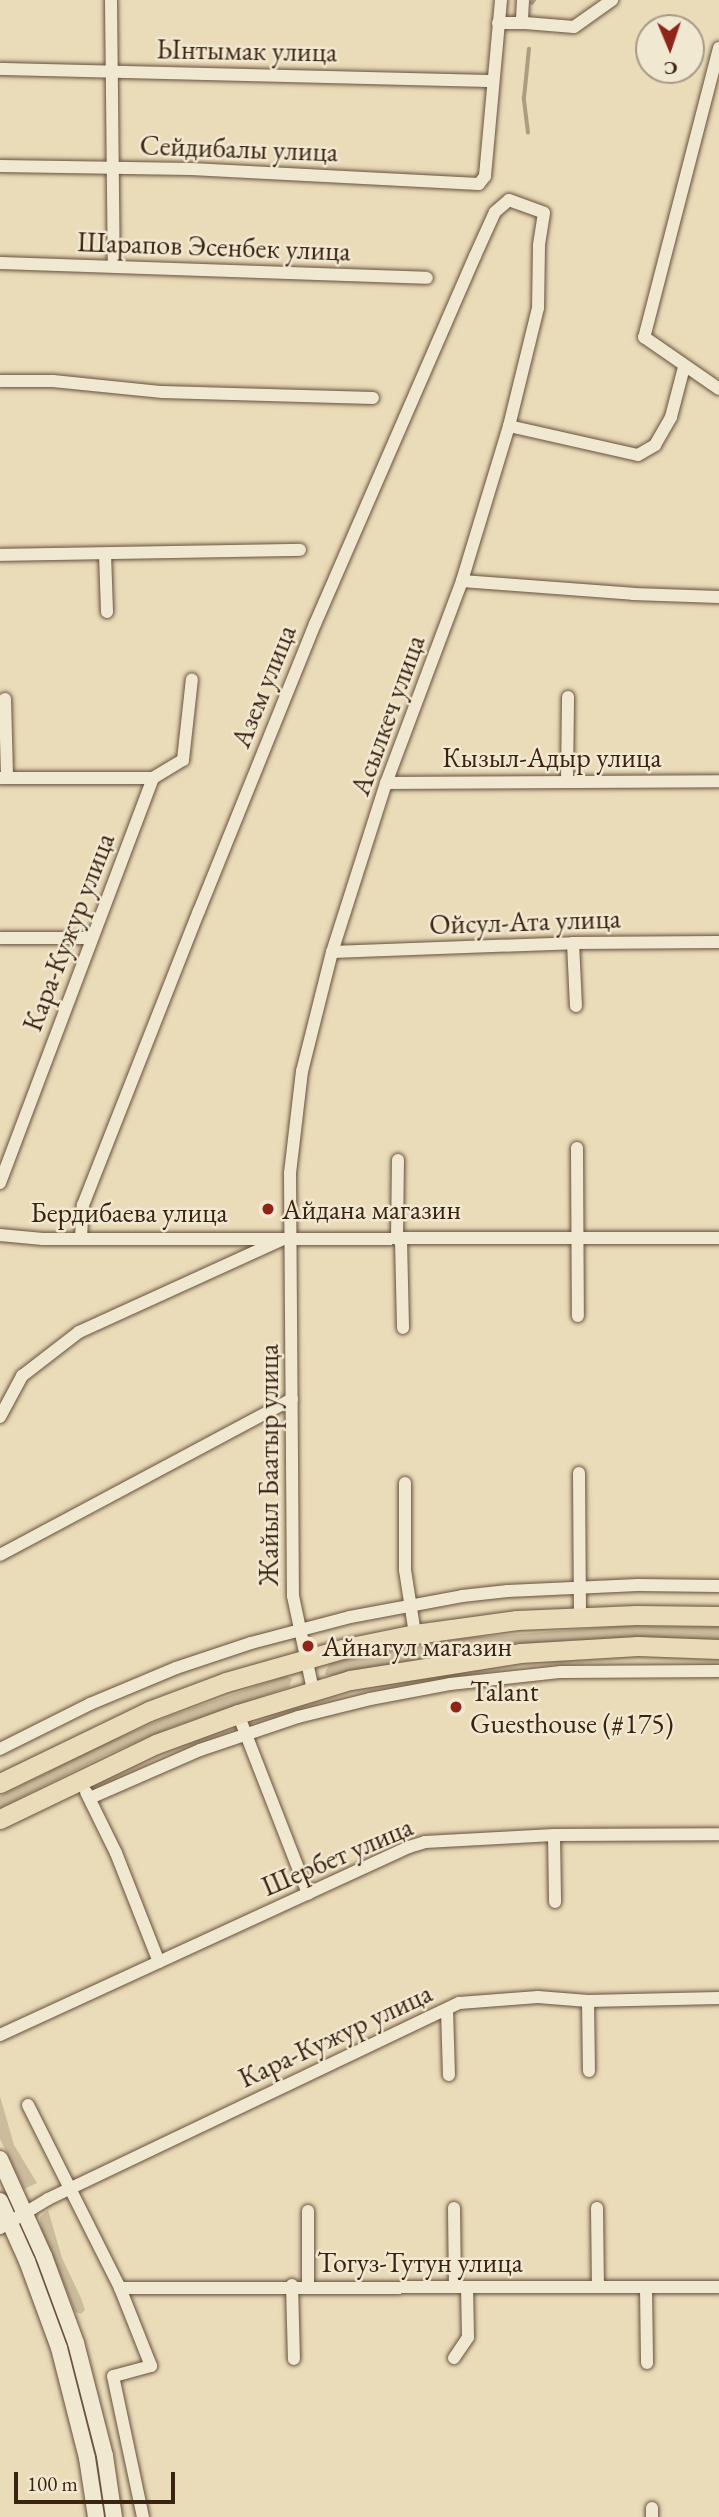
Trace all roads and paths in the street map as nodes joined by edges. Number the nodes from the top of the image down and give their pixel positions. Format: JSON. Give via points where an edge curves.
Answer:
{"nodes":[{"id":1,"x":111,"y":0,"type":"edge"},
{"id":2,"x":501,"y":0,"type":"edge"},
{"id":3,"x":523,"y":0,"type":"edge"},
{"id":4,"x":612,"y":0,"type":"edge"},
{"id":5,"x":498,"y":23,"type":"junction"},
{"id":6,"x":525,"y":23,"type":"junction"},
{"id":7,"x":719,"y":48,"type":"edge"},
{"id":8,"x":0,"y":69,"type":"edge"},
{"id":9,"x":113,"y":72,"type":"junction"},
{"id":10,"x":493,"y":80,"type":"junction"},
{"id":11,"x":0,"y":166,"type":"edge"},
{"id":12,"x":114,"y":168,"type":"junction"},
{"id":13,"x":544,"y":213,"type":"joint"},
{"id":14,"x":0,"y":263,"type":"edge"},
{"id":15,"x":114,"y":266,"type":"junction"},
{"id":16,"x":427,"y":278,"type":"dead end"},
{"id":17,"x":684,"y":367,"type":"junction"},
{"id":18,"x":0,"y":381,"type":"edge"},
{"id":19,"x":719,"y":389,"type":"edge"},
{"id":20,"x":373,"y":398,"type":"dead end"},
{"id":21,"x":509,"y":426,"type":"junction"},
{"id":22,"x":300,"y":550,"type":"dead end"},
{"id":23,"x":105,"y":554,"type":"junction"},
{"id":24,"x":0,"y":555,"type":"edge"},
{"id":25,"x":462,"y":581,"type":"junction"},
{"id":26,"x":719,"y":597,"type":"edge"},
{"id":27,"x":107,"y":612,"type":"dead end"},
{"id":28,"x":192,"y":678,"type":"dead end"},
{"id":29,"x":568,"y":697,"type":"dead end"},
{"id":30,"x":5,"y":699,"type":"dead end"},
{"id":31,"x":4,"y":778,"type":"edge"},
{"id":32,"x":153,"y":778,"type":"junction"},
{"id":33,"x":719,"y":781,"type":"edge"},
{"id":34,"x":567,"y":782,"type":"junction"},
{"id":35,"x":386,"y":783,"type":"junction"},
{"id":36,"x":91,"y":938,"type":"junction"},
{"id":37,"x":0,"y":939,"type":"edge"},
{"id":38,"x":719,"y":942,"type":"edge"},
{"id":39,"x":573,"y":943,"type":"junction"},
{"id":40,"x":332,"y":952,"type":"junction"},
{"id":41,"x":576,"y":1006,"type":"dead end"},
{"id":42,"x":578,"y":1148,"type":"dead end"},
{"id":43,"x":398,"y":1160,"type":"dead end"},
{"id":44,"x":0,"y":1183,"type":"edge"},
{"id":45,"x":0,"y":1235,"type":"edge"},
{"id":46,"x":292,"y":1237,"type":"junction"},
{"id":47,"x":81,"y":1238,"type":"junction"},
{"id":48,"x":578,"y":1238,"type":"junction"},
{"id":49,"x":719,"y":1238,"type":"edge"},
{"id":50,"x":399,"y":1239,"type":"junction"},
{"id":51,"x":578,"y":1316,"type":"dead end"},
{"id":52,"x":403,"y":1328,"type":"dead end"},
{"id":53,"x":292,"y":1399,"type":"junction"},
{"id":54,"x":0,"y":1417,"type":"edge"},
{"id":55,"x":579,"y":1473,"type":"dead end"},
{"id":56,"x":405,"y":1483,"type":"dead end"},
{"id":57,"x":0,"y":1555,"type":"edge"},
{"id":58,"x":579,"y":1586,"type":"junction"},
{"id":59,"x":719,"y":1586,"type":"edge"},
{"id":60,"x":410,"y":1605,"type":"junction"},
{"id":61,"x":580,"y":1616,"type":"junction"},
{"id":62,"x":719,"y":1616,"type":"edge"},
{"id":63,"x":300,"y":1630,"type":"junction"},
{"id":64,"x":415,"y":1634,"type":"junction"},
{"id":65,"x":719,"y":1648,"type":"edge"},
{"id":66,"x":306,"y":1659,"type":"junction"},
{"id":67,"x":719,"y":1671,"type":"edge"},
{"id":68,"x":313,"y":1690,"type":"junction"},
{"id":69,"x":238,"y":1714,"type":"junction"},
{"id":70,"x":245,"y":1734,"type":"junction"},
{"id":71,"x":0,"y":1749,"type":"edge"},
{"id":72,"x":79,"y":1779,"type":"junction"},
{"id":73,"x":0,"y":1783,"type":"edge"},
{"id":74,"x":90,"y":1798,"type":"junction"},
{"id":75,"x":0,"y":1819,"type":"edge"},
{"id":76,"x":719,"y":1834,"type":"edge"},
{"id":77,"x":554,"y":1835,"type":"junction"},
{"id":78,"x":308,"y":1894,"type":"junction"},
{"id":79,"x":555,"y":1902,"type":"dead end"},
{"id":80,"x":159,"y":1962,"type":"junction"},
{"id":81,"x":719,"y":1998,"type":"edge"},
{"id":82,"x":588,"y":2001,"type":"junction"},
{"id":83,"x":447,"y":2009,"type":"junction"},
{"id":84,"x":0,"y":2035,"type":"edge"},
{"id":85,"x":589,"y":2071,"type":"dead end"},
{"id":86,"x":449,"y":2075,"type":"dead end"},
{"id":87,"x":28,"y":2105,"type":"dead end"},
{"id":88,"x":0,"y":2159,"type":"edge"},
{"id":89,"x":70,"y":2188,"type":"junction"},
{"id":90,"x":0,"y":2201,"type":"edge"},
{"id":91,"x":454,"y":2208,"type":"dead end"},
{"id":92,"x":597,"y":2208,"type":"dead end"},
{"id":93,"x":308,"y":2211,"type":"dead end"},
{"id":94,"x":25,"y":2212,"type":"junction"},
{"id":95,"x":5,"y":2225,"type":"edge"},
{"id":96,"x":292,"y":2285,"type":"junction"},
{"id":97,"x":308,"y":2285,"type":"junction"},
{"id":98,"x":461,"y":2287,"type":"junction"},
{"id":99,"x":598,"y":2287,"type":"junction"},
{"id":100,"x":719,"y":2287,"type":"edge"},
{"id":101,"x":120,"y":2288,"type":"junction"},
{"id":102,"x":646,"y":2288,"type":"junction"},
{"id":103,"x":454,"y":2358,"type":"dead end"},
{"id":104,"x":294,"y":2359,"type":"dead end"},
{"id":105,"x":647,"y":2363,"type":"dead end"},
{"id":106,"x":96,"y":2517,"type":"edge"},
{"id":107,"x":114,"y":2517,"type":"edge"},
{"id":108,"x":144,"y":2517,"type":"edge"}],
"edges":[{"from":1,"to":9,"type":"street"},
{"from":2,"to":5,"type":"street"},
{"from":3,"to":6,"type":"street"},
{"from":4,"to":6,"type":"street","via":[[574,27]]},
{"from":5,"to":6,"type":"street"},
{"from":5,"to":10,"type":"street"},
{"from":7,"to":17,"type":"street","via":[[644,337]]},
{"from":8,"to":9,"type":"street","name":"Ынтымак улица"},
{"from":9,"to":10,"type":"street","name":"Ынтымак улица"},
{"from":9,"to":12,"type":"street"},
{"from":10,"to":12,"type":"street","name":"Сейдибалы улица","via":[[485,176],[475,184]]},
{"from":11,"to":12,"type":"street","name":"Сейдибалы улица"},
{"from":12,"to":15,"type":"street"},
{"from":13,"to":21,"type":"street","name":"Асылкеч улица","via":[[538,309]]},
{"from":13,"to":47,"type":"street","name":"Азем улица","via":[[509,200],[495,212],[315,624],[204,899],[83,1205]]},
{"from":14,"to":15,"type":"street","name":"Шарапов Эсенбек улица"},
{"from":15,"to":16,"type":"street","name":"Шарапов Эсенбек улица"},
{"from":17,"to":19,"type":"street"},
{"from":17,"to":21,"type":"street","via":[[671,417],[655,445],[638,455]]},
{"from":18,"to":20,"type":"street"},
{"from":21,"to":25,"type":"street","name":"Асылкеч улица"},
{"from":22,"to":23,"type":"street"},
{"from":23,"to":24,"type":"street"},
{"from":23,"to":27,"type":"street"},
{"from":25,"to":26,"type":"street"},
{"from":25,"to":35,"type":"street","name":"Асылкеч улица"},
{"from":28,"to":32,"type":"street","via":[[183,760]]},
{"from":29,"to":34,"type":"street"},
{"from":30,"to":31,"type":"street"},
{"from":31,"to":32,"type":"street"},
{"from":32,"to":36,"type":"street","name":"Кара-Кужур улица"},
{"from":33,"to":34,"type":"street","name":"Кызыл-Адыр улица"},
{"from":34,"to":35,"type":"street","name":"Кызыл-Адыр улица"},
{"from":35,"to":40,"type":"street","name":"Асылкеч улица"},
{"from":36,"to":37,"type":"street"},
{"from":36,"to":44,"type":"street","name":"Кара-Кужур улица"},
{"from":38,"to":39,"type":"street","name":"Ойсул-Ата улица"},
{"from":39,"to":40,"type":"street","name":"Ойсул-Ата улица"},
{"from":39,"to":41,"type":"street"},
{"from":40,"to":46,"type":"street","name":"Асылкеч улица","via":[[302,1071],[290,1173]]},
{"from":42,"to":48,"type":"street"},
{"from":43,"to":50,"type":"street"},
{"from":45,"to":47,"type":"street","name":"Бердибаева улица"},
{"from":46,"to":47,"type":"street","name":"Бердибаева улица"},
{"from":46,"to":50,"type":"street","name":"Бердибаева улица"},
{"from":46,"to":53,"type":"street","name":"Жайыл Баатыр улица"},
{"from":46,"to":54,"type":"street","via":[[79,1332],[22,1376]]},
{"from":48,"to":49,"type":"street","name":"Бердибаева улица"},
{"from":48,"to":50,"type":"street","name":"Бердибаева улица"},
{"from":48,"to":51,"type":"street"},
{"from":50,"to":52,"type":"street"},
{"from":53,"to":57,"type":"street"},
{"from":53,"to":63,"type":"street","name":"Жайыл Баатыр улица","via":[[293,1596]]},
{"from":55,"to":58,"type":"street"},
{"from":56,"to":60,"type":"street","via":[[405,1570]]},
{"from":58,"to":59,"type":"street"},
{"from":58,"to":60,"type":"street"},
{"from":58,"to":61,"type":"street"},
{"from":60,"to":63,"type":"street"},
{"from":60,"to":64,"type":"street"},
{"from":61,"to":62,"type":"main road"},
{"from":61,"to":64,"type":"main road"},
{"from":63,"to":66,"type":"street","name":"Жайыл Баатыр улица"},
{"from":63,"to":71,"type":"street","via":[[166,1672]]},
{"from":64,"to":66,"type":"main road"},
{"from":65,"to":68,"type":"main road","via":[[638,1646],[520,1653],[397,1671]]},
{"from":66,"to":68,"type":"street","name":"Жайыл Баатыр улица"},
{"from":66,"to":73,"type":"main road","via":[[149,1711]]},
{"from":67,"to":70,"type":"street","via":[[601,1670],[486,1679],[370,1699]]},
{"from":68,"to":69,"type":"main road"},
{"from":69,"to":70,"type":"street"},
{"from":69,"to":72,"type":"main road"},
{"from":70,"to":74,"type":"street"},
{"from":70,"to":78,"type":"street"},
{"from":72,"to":74,"type":"street"},
{"from":72,"to":75,"type":"main road"},
{"from":74,"to":80,"type":"street"},
{"from":76,"to":77,"type":"street","name":"Шербет улица"},
{"from":77,"to":78,"type":"street","name":"Шербет улица","via":[[425,1842]]},
{"from":77,"to":79,"type":"street"},
{"from":78,"to":80,"type":"street","name":"Шербет улица"},
{"from":80,"to":84,"type":"street","name":"Шербет улица"},
{"from":81,"to":82,"type":"street","name":"Кара-Кужур улица"},
{"from":82,"to":83,"type":"street","name":"Кара-Кужур улица","via":[[538,1997],[469,2000]]},
{"from":82,"to":85,"type":"street"},
{"from":83,"to":86,"type":"street"},
{"from":83,"to":89,"type":"street","name":"Кара-Кужур улица"},
{"from":87,"to":89,"type":"street"},
{"from":88,"to":94,"type":"main road"},
{"from":89,"to":94,"type":"street","name":"Кара-Кужур улица"},
{"from":89,"to":101,"type":"street"},
{"from":90,"to":95,"type":"main road"},
{"from":91,"to":98,"type":"street"},
{"from":92,"to":99,"type":"street"},
{"from":93,"to":97,"type":"street"},
{"from":94,"to":95,"type":"street","name":"Кара-Кужур улица"},
{"from":94,"to":107,"type":"main road","via":[[76,2343],[105,2456]]},
{"from":95,"to":106,"type":"main road","via":[[59,2348],[87,2458]]},
{"from":96,"to":97,"type":"street","name":"Тогуз-Тутун улица"},
{"from":96,"to":101,"type":"street","name":"Тогуз-Тутун улица"},
{"from":96,"to":104,"type":"street"},
{"from":97,"to":98,"type":"street","name":"Тогуз-Тутун улица"},
{"from":98,"to":99,"type":"street","name":"Тогуз-Тутун улица"},
{"from":98,"to":103,"type":"street","via":[[468,2337]]},
{"from":99,"to":102,"type":"street","name":"Тогуз-Тутун улица"},
{"from":100,"to":102,"type":"street","name":"Тогуз-Тутун улица"},
{"from":101,"to":108,"type":"street","via":[[151,2366],[113,2376]]},
{"from":102,"to":105,"type":"street"}]}
